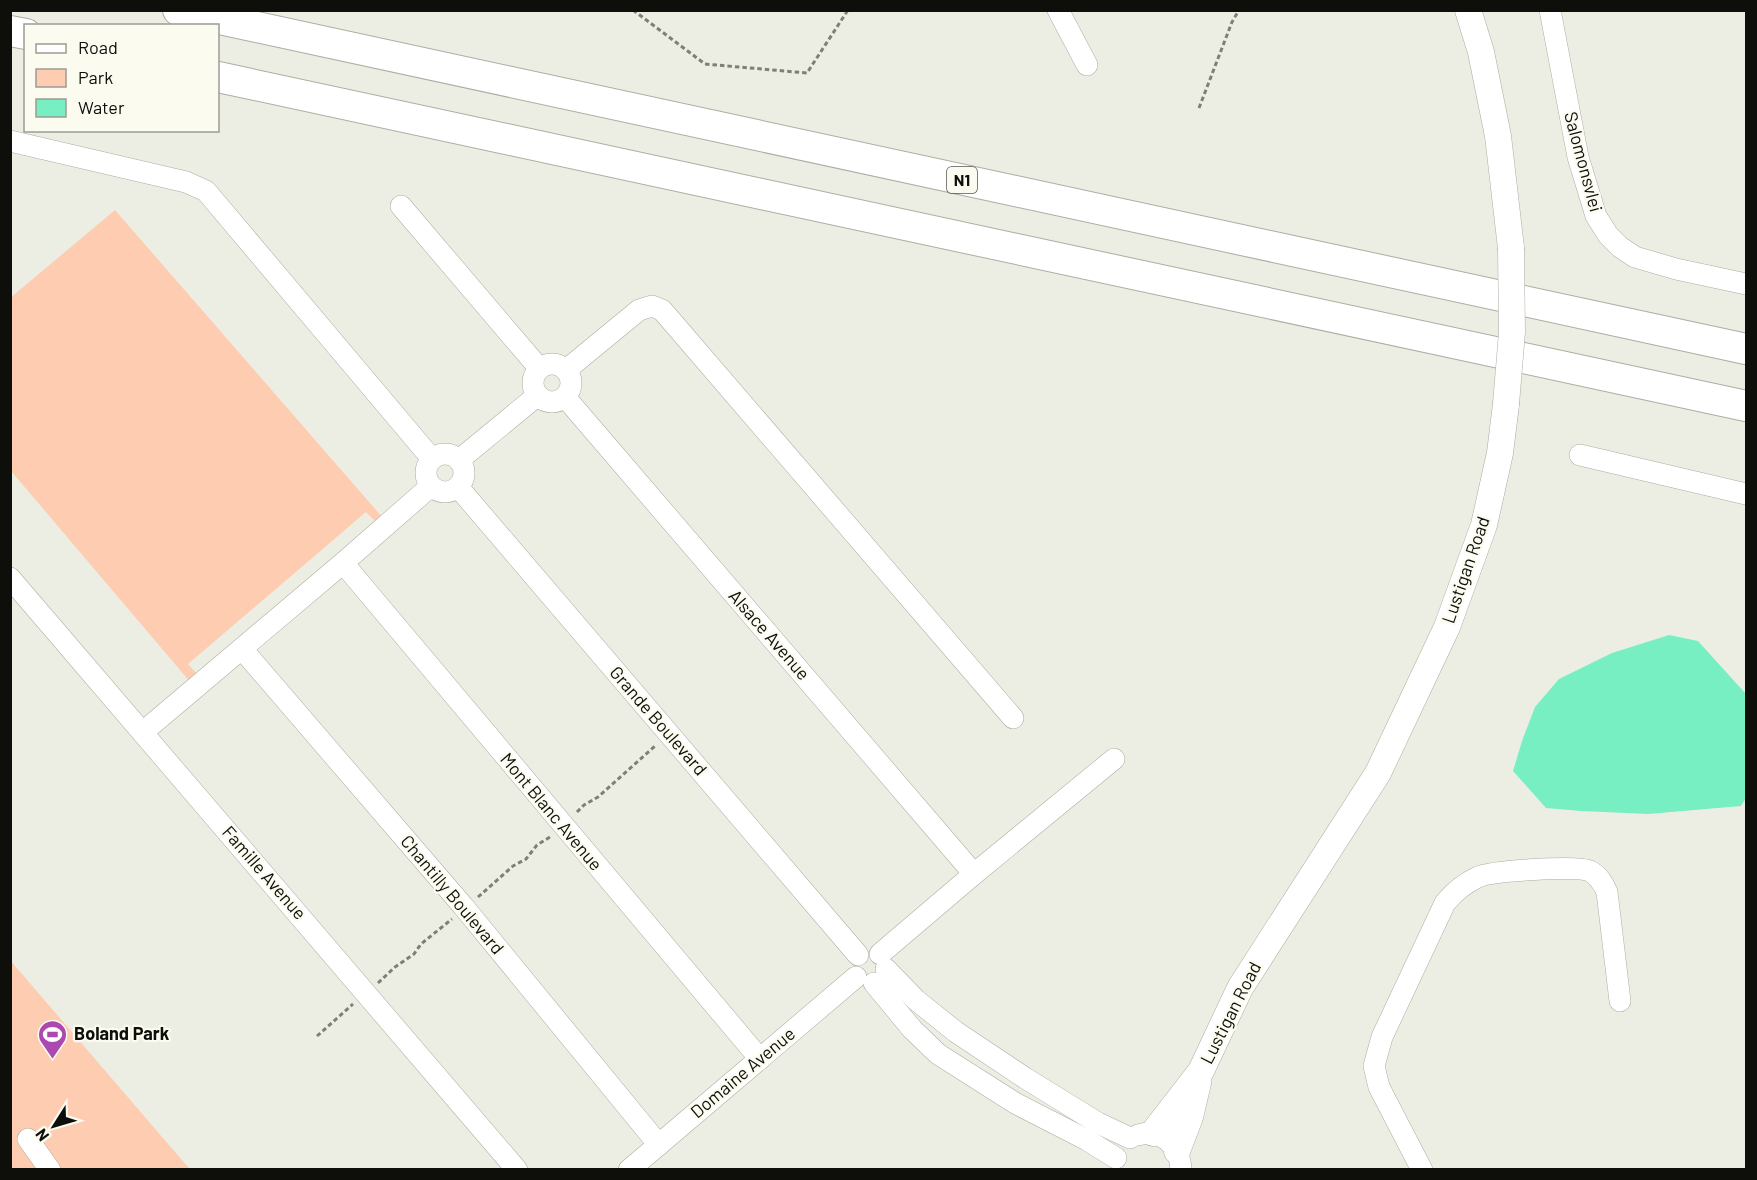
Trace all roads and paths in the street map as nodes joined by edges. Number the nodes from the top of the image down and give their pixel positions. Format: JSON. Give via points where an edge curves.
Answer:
{"nodes":[{"id":1,"x":178,"y":10,"type":"edge"},
{"id":2,"x":633,"y":10,"type":"edge"},
{"id":3,"x":848,"y":10,"type":"edge"},
{"id":4,"x":1058,"y":10,"type":"edge"},
{"id":5,"x":1239,"y":10,"type":"edge"},
{"id":6,"x":1468,"y":10,"type":"edge"},
{"id":7,"x":1550,"y":10,"type":"edge"},
{"id":8,"x":1087,"y":65,"type":"dead end"},
{"id":9,"x":219,"y":77,"type":"edge"},
{"id":10,"x":1199,"y":108,"type":"dead end"},
{"id":11,"x":10,"y":141,"type":"edge"},
{"id":12,"x":401,"y":206,"type":"dead end"},
{"id":13,"x":1746,"y":284,"type":"edge"},
{"id":14,"x":1746,"y":349,"type":"edge"},
{"id":15,"x":539,"y":368,"type":"junction"},
{"id":16,"x":566,"y":370,"type":"junction"},
{"id":17,"x":538,"y":395,"type":"junction"},
{"id":18,"x":565,"y":397,"type":"junction"},
{"id":19,"x":1746,"y":406,"type":"edge"},
{"id":20,"x":1580,"y":455,"type":"dead end"},
{"id":21,"x":432,"y":459,"type":"junction"},
{"id":22,"x":459,"y":460,"type":"junction"},
{"id":23,"x":431,"y":486,"type":"junction"},
{"id":24,"x":458,"y":488,"type":"junction"},
{"id":25,"x":1746,"y":494,"type":"edge"},
{"id":26,"x":343,"y":563,"type":"junction"},
{"id":27,"x":10,"y":578,"type":"edge"},
{"id":28,"x":242,"y":649,"type":"junction"},
{"id":29,"x":1013,"y":718,"type":"dead end"},
{"id":30,"x":143,"y":732,"type":"junction"},
{"id":31,"x":669,"y":734,"type":"junction"},
{"id":32,"x":1114,"y":759,"type":"dead end"},
{"id":33,"x":563,"y":825,"type":"junction"},
{"id":34,"x":974,"y":874,"type":"junction"},
{"id":35,"x":465,"y":908,"type":"junction"},
{"id":36,"x":874,"y":971,"type":"junction"},
{"id":37,"x":366,"y":993,"type":"junction"},
{"id":38,"x":1620,"y":1001,"type":"dead end"},
{"id":39,"x":951,"y":1028,"type":"junction"},
{"id":40,"x":317,"y":1036,"type":"dead end"},
{"id":41,"x":934,"y":1050,"type":"junction"},
{"id":42,"x":994,"y":1057,"type":"junction"},
{"id":43,"x":760,"y":1059,"type":"junction"},
{"id":44,"x":1201,"y":1071,"type":"junction"},
{"id":45,"x":978,"y":1080,"type":"junction"},
{"id":46,"x":1141,"y":1136,"type":"junction"},
{"id":47,"x":27,"y":1139,"type":"dead end"},
{"id":48,"x":659,"y":1145,"type":"junction"},
{"id":49,"x":1179,"y":1160,"type":"edge"},
{"id":50,"x":1115,"y":1164,"type":"edge"},
{"id":51,"x":50,"y":1170,"type":"edge"},
{"id":52,"x":517,"y":1170,"type":"edge"},
{"id":53,"x":629,"y":1170,"type":"edge"},
{"id":54,"x":1422,"y":1170,"type":"edge"}],
"edges":[{"from":1,"to":14,"type":"highway","number":"N1"},
{"from":2,"to":3,"type":"path","via":[[705,64],[807,73]]},
{"from":4,"to":8,"type":"street"},
{"from":5,"to":10,"type":"path"},
{"from":6,"to":44,"type":"main road","name":"Lustigan Road","bridge":true,"via":[[1481,51],[1498,136],[1511,248],[1512,332],[1506,404],[1484,525],[1447,627],[1378,773],[1240,988]]},
{"from":7,"to":13,"type":"street","name":"Salomonsvlei","via":[[1578,157],[1596,216],[1608,235],[1635,257]]},
{"from":9,"to":19,"type":"highway"},
{"from":11,"to":21,"type":"street","via":[[186,182],[206,191]]},
{"from":12,"to":15,"type":"street"},
{"from":15,"to":16,"type":"street","via":[[558,364]]},
{"from":15,"to":17,"type":"street","via":[[533,386]]},
{"from":16,"to":18,"type":"street","via":[[571,379]]},
{"from":16,"to":29,"type":"street","via":[[639,310],[652,306],[662,310]]},
{"from":17,"to":18,"type":"street","via":[[546,401]]},
{"from":17,"to":22,"type":"street"},
{"from":18,"to":34,"type":"street","name":"Alsace Avenue"},
{"from":20,"to":25,"type":"street"},
{"from":21,"to":22,"type":"street","via":[[441,454]]},
{"from":21,"to":23,"type":"street","via":[[426,477]]},
{"from":22,"to":24,"type":"street","via":[[464,469]]},
{"from":23,"to":24,"type":"street","via":[[449,492]]},
{"from":23,"to":26,"type":"street"},
{"from":24,"to":31,"type":"street","name":"Grande Boulevard"},
{"from":26,"to":28,"type":"street"},
{"from":26,"to":33,"type":"street","name":"Mont Blanc Avenue"},
{"from":27,"to":30,"type":"street","name":"Famille Avenue"},
{"from":28,"to":30,"type":"street"},
{"from":28,"to":35,"type":"street","name":"Chantilly Boulevard"},
{"from":30,"to":37,"type":"street","name":"Famille Avenue"},
{"from":31,"to":33,"type":"path"},
{"from":31,"to":36,"type":"street","name":"Grande Boulevard","via":[[858,955],[853,964]]},
{"from":32,"to":34,"type":"street","name":"Domaine Avenue"},
{"from":33,"to":35,"type":"path"},
{"from":33,"to":43,"type":"street","name":"Mont Blanc Avenue"},
{"from":34,"to":36,"type":"street","name":"Domaine Avenue"},
{"from":35,"to":37,"type":"path"},
{"from":35,"to":48,"type":"street","name":"Chantilly Boulevard"},
{"from":36,"to":39,"type":"street"},
{"from":36,"to":41,"type":"street","via":[[912,1029]]},
{"from":36,"to":43,"type":"street","name":"Domaine Avenue"},
{"from":37,"to":40,"type":"path"},
{"from":37,"to":52,"type":"street","name":"Famille Avenue"},
{"from":38,"to":54,"type":"street","via":[[1607,892],[1597,876],[1582,868],[1497,872],[1479,876],[1455,892],[1445,903],[1382,1037],[1374,1066],[1379,1087]]},
{"from":39,"to":41,"type":"street"},
{"from":39,"to":42,"type":"street"},
{"from":41,"to":45,"type":"street"},
{"from":42,"to":45,"type":"street"},
{"from":42,"to":46,"type":"street","via":[[1098,1123]]},
{"from":43,"to":48,"type":"street","name":"Domaine Avenue"},
{"from":44,"to":46,"type":"main road","name":"Lustigan Road"},
{"from":44,"to":49,"type":"main road","name":"Lustigan Road"},
{"from":45,"to":50,"type":"street","via":[[1077,1135]]},
{"from":46,"to":49,"type":"street","via":[[1163,1136]]},
{"from":46,"to":50,"type":"street","via":[[1123,1143]]},
{"from":47,"to":51,"type":"street"},
{"from":48,"to":53,"type":"street","name":"Domaine Avenue"}]}
